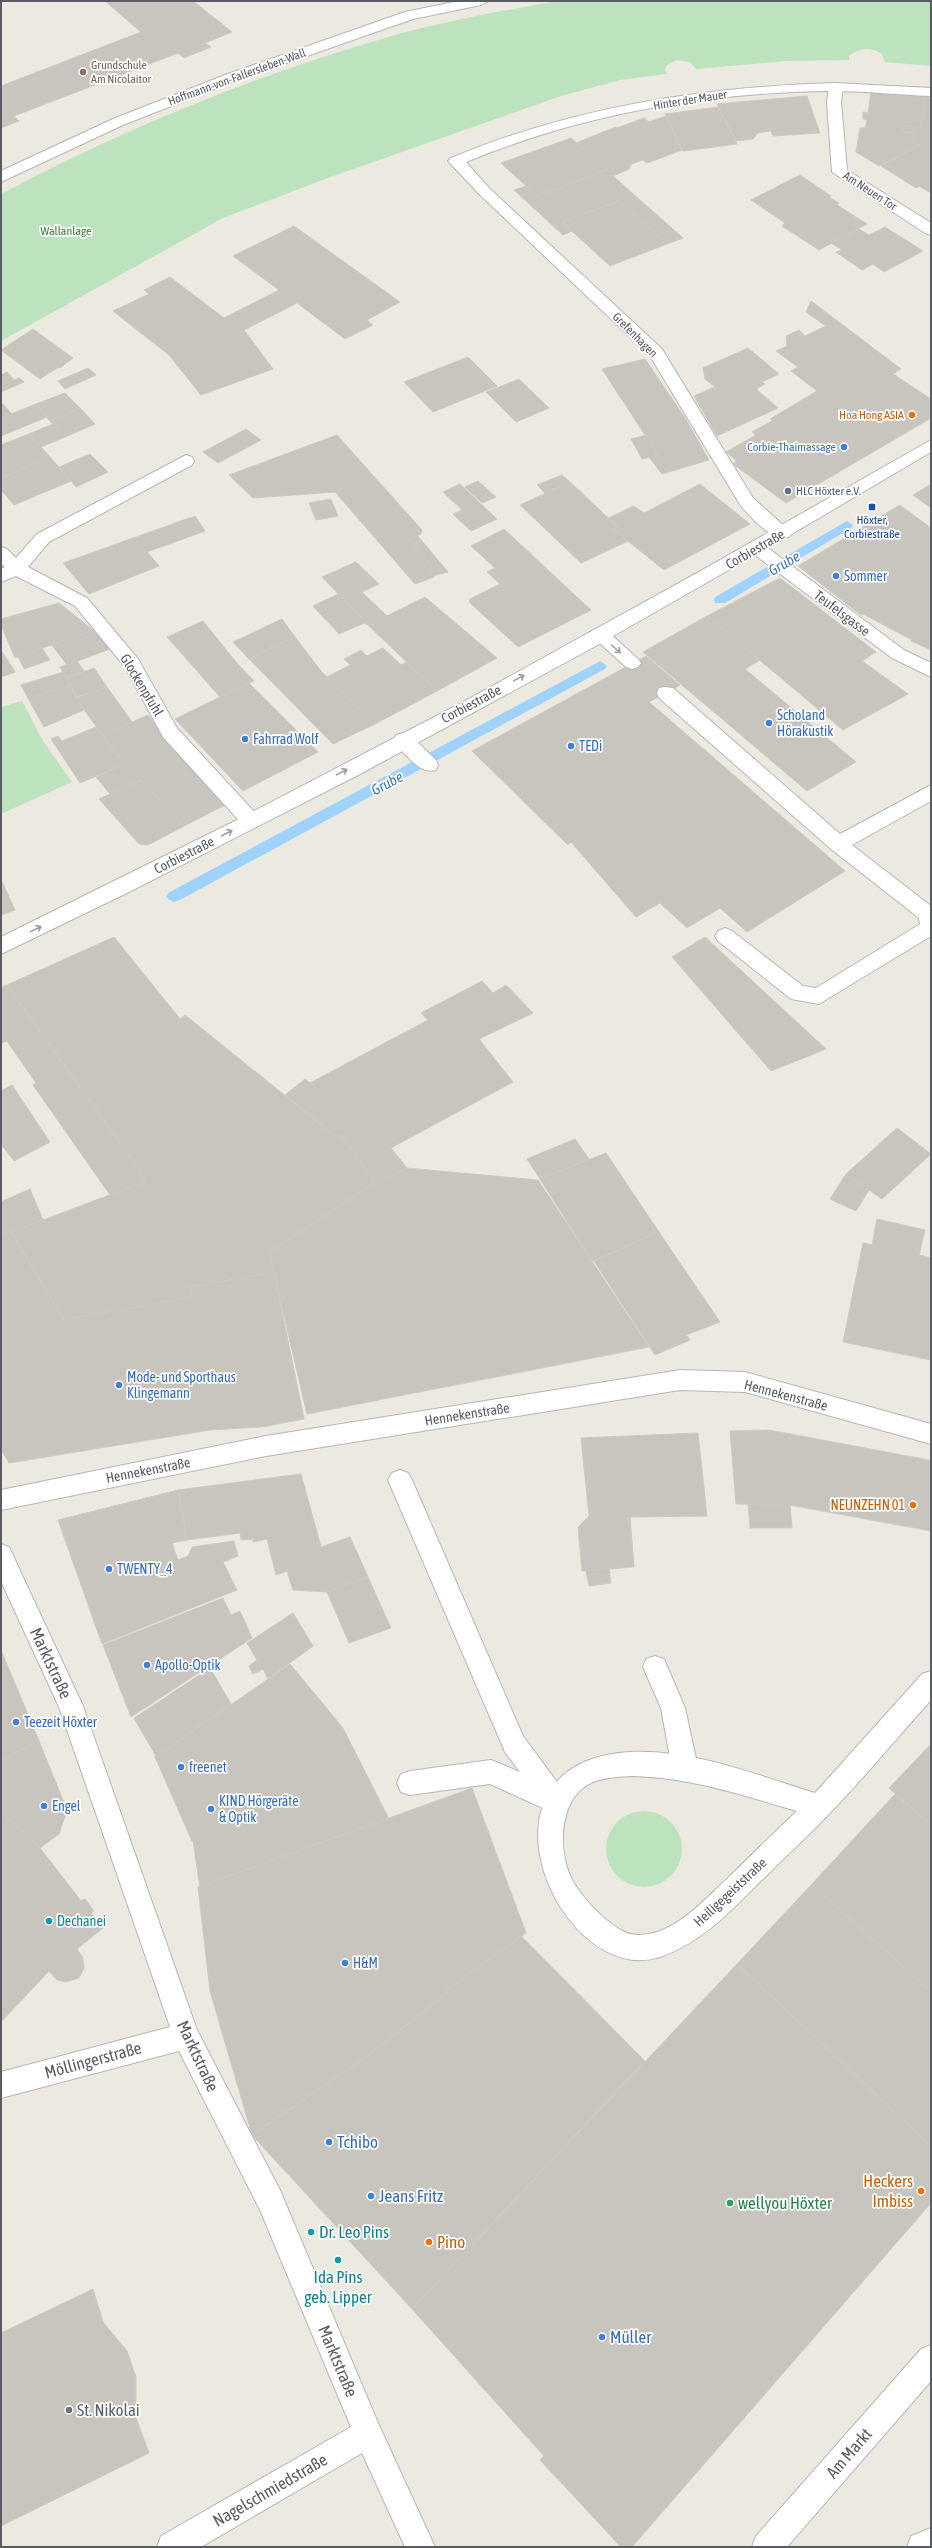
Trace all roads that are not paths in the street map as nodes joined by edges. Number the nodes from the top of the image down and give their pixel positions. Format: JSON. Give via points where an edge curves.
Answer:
{"nodes":[{"id":1,"x":481,"y":1,"type":"edge"},
{"id":2,"x":836,"y":87,"type":"junction"},
{"id":3,"x":931,"y":92,"type":"edge"},
{"id":4,"x":456,"y":161,"type":"joint"},
{"id":5,"x":1,"y":177,"type":"edge"},
{"id":6,"x":931,"y":230,"type":"edge"},
{"id":7,"x":931,"y":445,"type":"edge"},
{"id":8,"x":186,"y":461,"type":"dead end"},
{"id":9,"x":783,"y":533,"type":"junction"},
{"id":10,"x":757,"y":548,"type":"junction"},
{"id":11,"x":1,"y":553,"type":"edge"},
{"id":12,"x":9,"y":573,"type":"edge"},
{"id":13,"x":600,"y":634,"type":"junction"},
{"id":14,"x":632,"y":663,"type":"dead end"},
{"id":15,"x":931,"y":671,"type":"edge"},
{"id":16,"x":666,"y":693,"type":"dead end"},
{"id":17,"x":403,"y":740,"type":"junction"},
{"id":18,"x":426,"y":762,"type":"dead end"},
{"id":19,"x":931,"y":792,"type":"edge"},
{"id":20,"x":251,"y":821,"type":"junction"},
{"id":21,"x":838,"y":844,"type":"junction"},
{"id":22,"x":725,"y":936,"type":"dead end"},
{"id":23,"x":1,"y":946,"type":"edge"},
{"id":24,"x":931,"y":1434,"type":"edge"},
{"id":25,"x":400,"y":1480,"type":"dead end"},
{"id":26,"x":1,"y":1500,"type":"edge"},
{"id":27,"x":1,"y":1555,"type":"edge"},
{"id":28,"x":655,"y":1667,"type":"dead end"},
{"id":29,"x":931,"y":1682,"type":"edge"},
{"id":30,"x":685,"y":1768,"type":"junction"},
{"id":31,"x":410,"y":1783,"type":"dead end"},
{"id":32,"x":556,"y":1802,"type":"junction"},
{"id":33,"x":820,"y":1806,"type":"junction"},
{"id":34,"x":186,"y":2036,"type":"junction"},
{"id":35,"x":1,"y":2085,"type":"edge"},
{"id":36,"x":931,"y":2359,"type":"edge"},
{"id":37,"x":368,"y":2433,"type":"junction"},
{"id":38,"x":931,"y":2543,"type":"edge"},
{"id":39,"x":172,"y":2547,"type":"edge"},
{"id":40,"x":420,"y":2547,"type":"edge"},
{"id":41,"x":767,"y":2547,"type":"edge"},
{"id":42,"x":922,"y":2547,"type":"edge"}],
"edges":[{"from":1,"to":5,"type":"street","name":"Hoffmann-von-Fallersleben-Wall","via":[[410,15],[230,78],[118,122]]},
{"from":2,"to":3,"type":"street","name":"Hinter der Mauer"},
{"from":2,"to":4,"type":"street","name":"Hinter der Mauer","via":[[738,92],[614,111],[481,149]]},
{"from":2,"to":6,"type":"street","name":"Am Neuen Tor","via":[[834,102],[840,172]]},
{"from":4,"to":9,"type":"street","name":"Grefenhagen","via":[[484,191],[656,353],[747,502],[762,518]]},
{"from":7,"to":9,"type":"street","name":"Corbiestraße"},
{"from":8,"to":12,"type":"street","via":[[42,538]]},
{"from":9,"to":10,"type":"street","name":"Corbiestraße"},
{"from":10,"to":13,"type":"street","name":"Corbiestraße"},
{"from":10,"to":15,"type":"street","name":"Teufelsgasse","via":[[898,654]]},
{"from":11,"to":12,"type":"street","name":"Glockenpfuhl"},
{"from":12,"to":20,"type":"street","name":"Glockenpfuhl","via":[[81,602],[132,662],[170,732]]},
{"from":13,"to":14,"type":"street","one_way":true},
{"from":17,"to":13,"type":"street","name":"Corbiestraße","one_way":true},
{"from":16,"to":21,"type":"street"},
{"from":17,"to":18,"type":"street"},
{"from":20,"to":17,"type":"street","name":"Corbiestraße","one_way":true},
{"from":19,"to":21,"type":"street"},
{"from":23,"to":20,"type":"street","name":"Corbiestraße","one_way":true},
{"from":21,"to":22,"type":"street","via":[[929,915],[930,927],[819,996],[798,993]]},
{"from":24,"to":26,"type":"street","name":"Hennekenstraße","via":[[745,1382],[680,1380],[266,1446]]},
{"from":25,"to":32,"type":"street","via":[[514,1744]]},
{"from":27,"to":34,"type":"street","name":"Marktstraße","via":[[71,1706]]},
{"from":28,"to":30,"type":"street","via":[[674,1708]]},
{"from":29,"to":33,"type":"street","name":"Heiligegeiststraße"},
{"from":30,"to":32,"type":"street","name":"Heiligegeiststraße","via":[[632,1764],[586,1773],[570,1785]]},
{"from":30,"to":33,"type":"street","name":"Heiligegeiststraße"},
{"from":31,"to":32,"type":"street","via":[[491,1772]]},
{"from":32,"to":33,"type":"street","name":"Heiligegeiststraße","via":[[550,1837],[562,1888],[577,1911],[613,1939],[630,1947],[650,1945],[677,1937],[700,1922]]},
{"from":34,"to":35,"type":"street","name":"Möllingerstraße"},
{"from":34,"to":37,"type":"street","name":"Marktstraße","via":[[270,2200]]},
{"from":36,"to":41,"type":"street","name":"Am Markt"},
{"from":37,"to":39,"type":"street","name":"Nagelschmiedstraße"},
{"from":37,"to":40,"type":"street","name":"Marktstraße"},
{"from":38,"to":42,"type":"street"}]}
